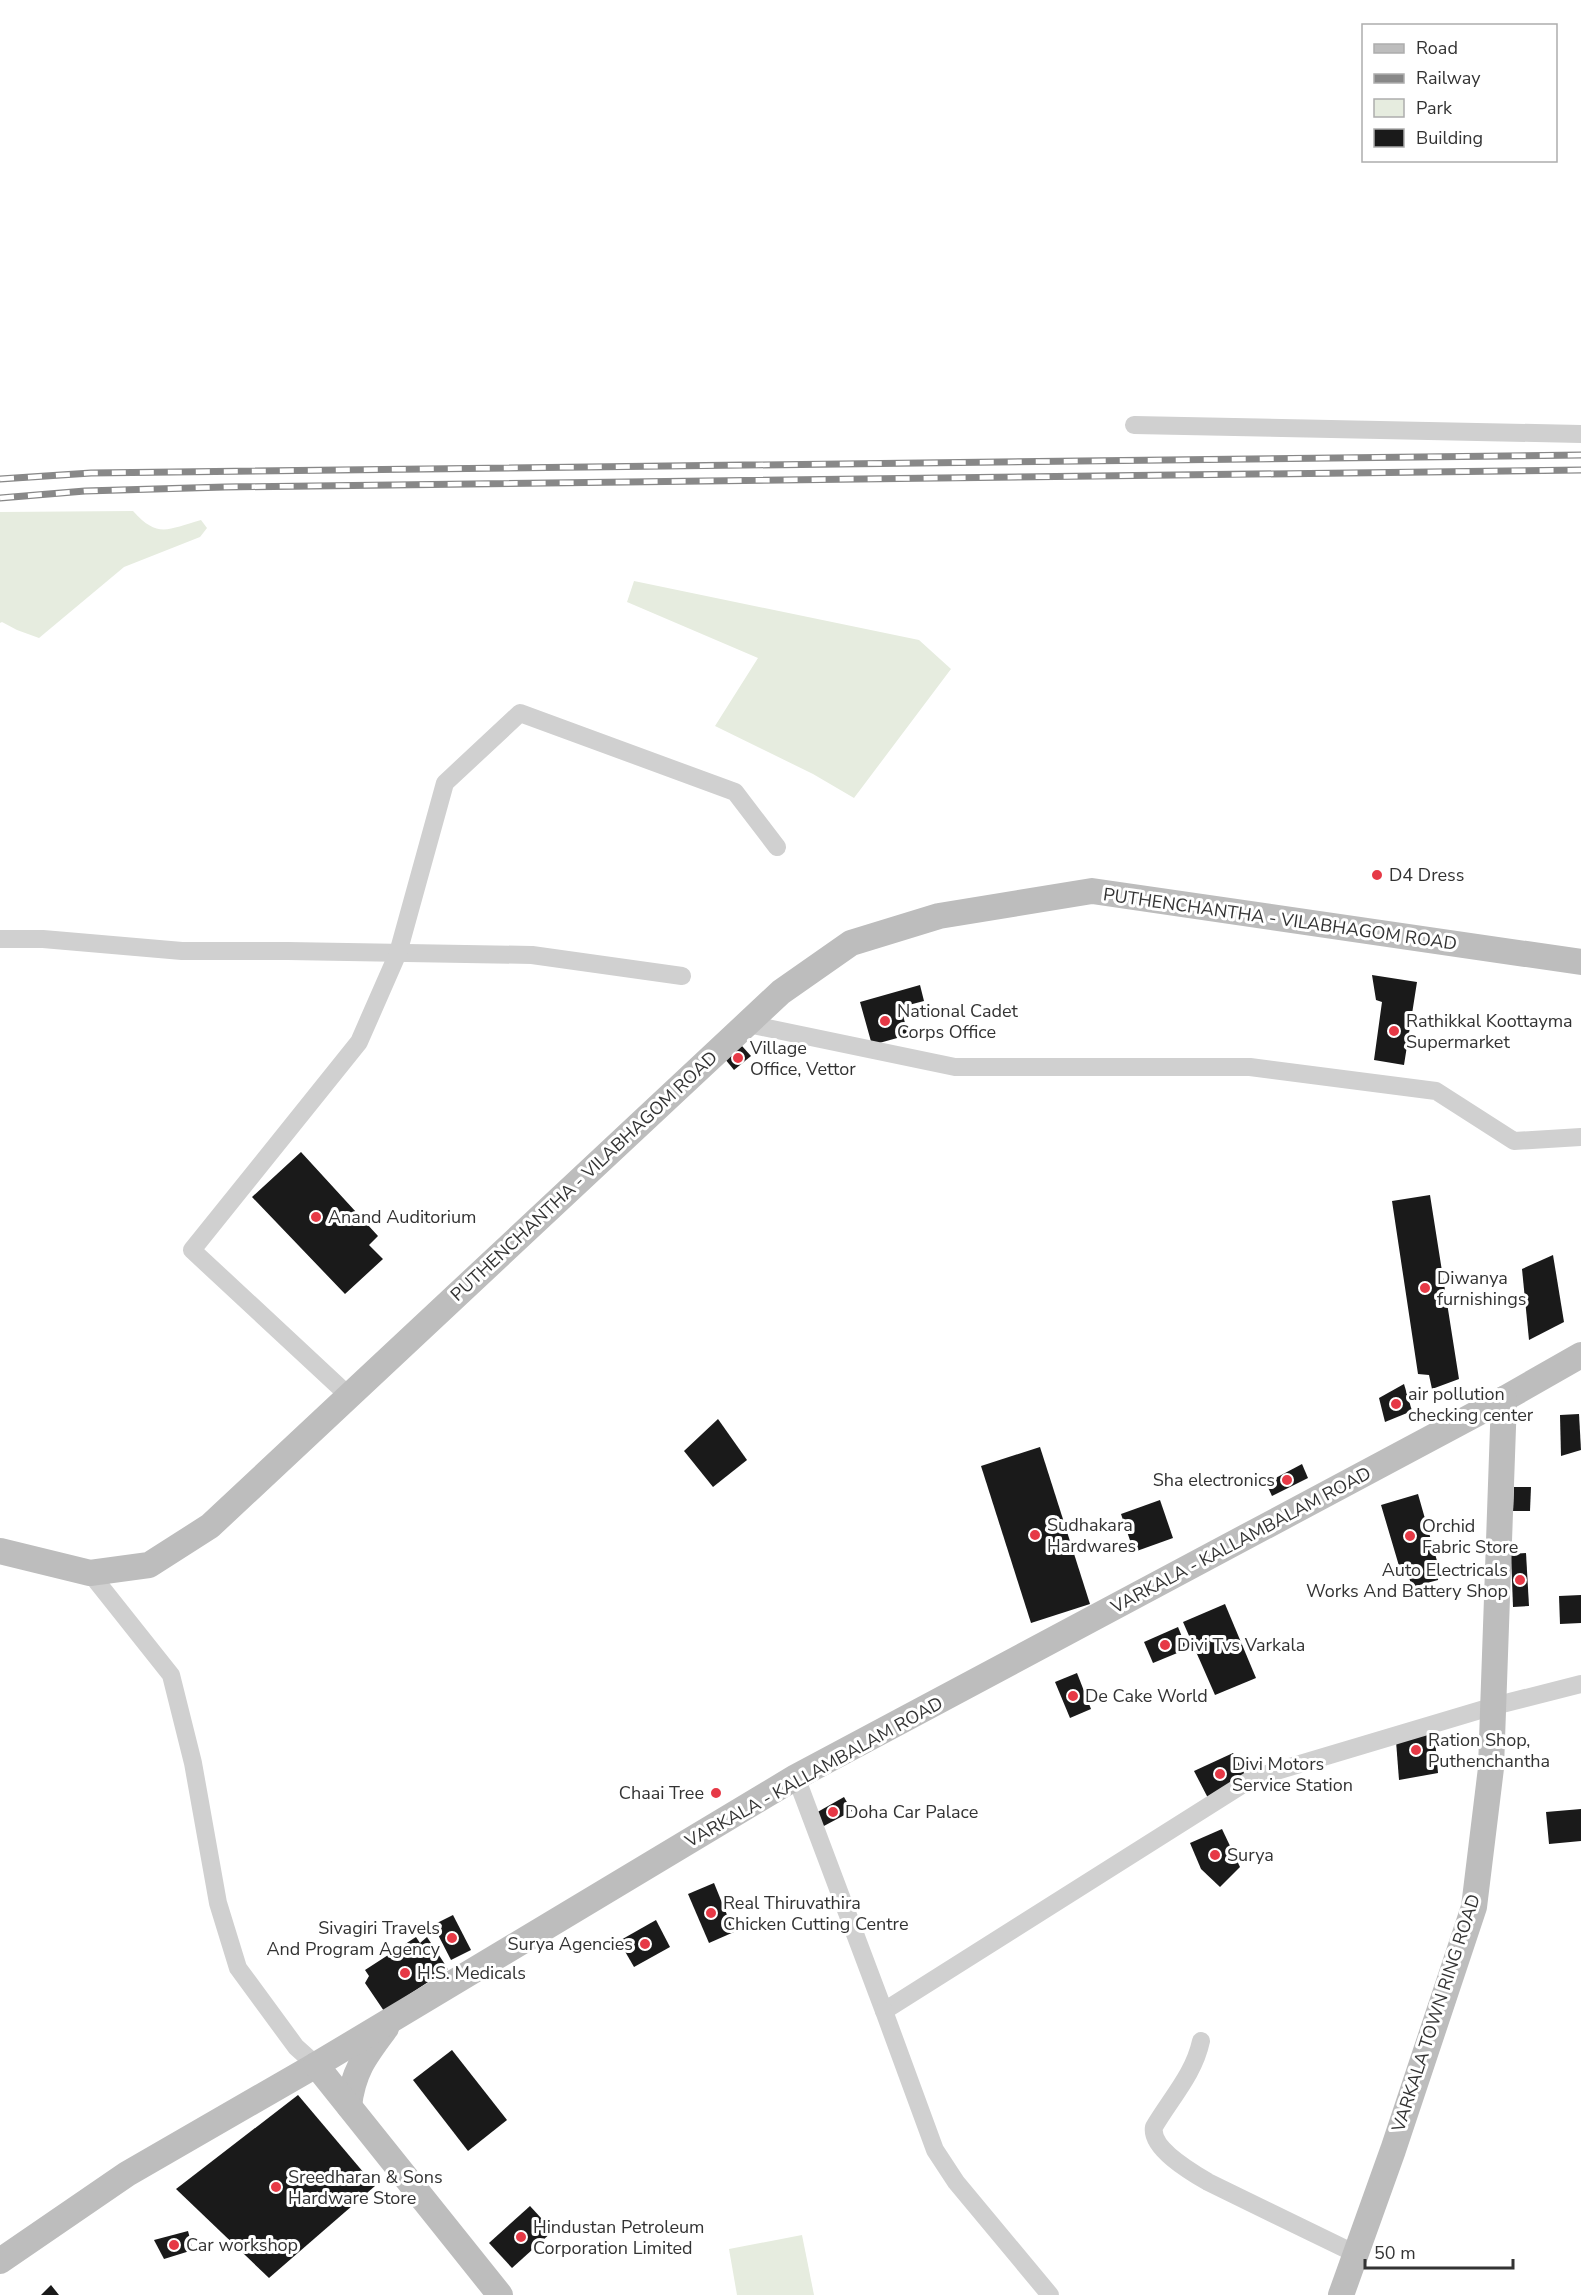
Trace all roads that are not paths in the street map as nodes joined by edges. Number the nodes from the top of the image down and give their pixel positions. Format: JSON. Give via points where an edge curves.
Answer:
{"nodes":[{"id":1,"x":1134,"y":425,"type":"dead end"},
{"id":2,"x":1581,"y":434,"type":"edge"},
{"id":3,"x":777,"y":847,"type":"dead end"},
{"id":4,"x":0,"y":939,"type":"edge"},
{"id":5,"x":398,"y":953,"type":"junction"},
{"id":6,"x":1581,"y":962,"type":"edge"},
{"id":7,"x":682,"y":976,"type":"dead end"},
{"id":8,"x":748,"y":1024,"type":"junction"},
{"id":9,"x":1581,"y":1137,"type":"edge"},
{"id":10,"x":1581,"y":1355,"type":"edge"},
{"id":11,"x":348,"y":1396,"type":"junction"},
{"id":12,"x":1504,"y":1399,"type":"junction"},
{"id":13,"x":0,"y":1551,"type":"edge"},
{"id":14,"x":90,"y":1573,"type":"junction"},
{"id":15,"x":1581,"y":1684,"type":"edge"},
{"id":16,"x":1494,"y":1706,"type":"junction"},
{"id":17,"x":796,"y":1777,"type":"junction"},
{"id":18,"x":884,"y":2011,"type":"junction"},
{"id":19,"x":393,"y":2019,"type":"junction"},
{"id":20,"x":1201,"y":2041,"type":"dead end"},
{"id":21,"x":316,"y":2065,"type":"junction"},
{"id":22,"x":349,"y":2106,"type":"junction"},
{"id":23,"x":1356,"y":2254,"type":"junction"},
{"id":24,"x":0,"y":2261,"type":"edge"},
{"id":25,"x":500,"y":2295,"type":"edge"},
{"id":26,"x":1050,"y":2295,"type":"edge"},
{"id":27,"x":1341,"y":2295,"type":"edge"}],
"edges":[{"from":1,"to":2,"type":"street"},
{"from":3,"to":5,"type":"street","via":[[735,792],[520,713],[445,783]]},
{"from":4,"to":5,"type":"street","via":[[182,951]]},
{"from":5,"to":7,"type":"street","via":[[532,955]]},
{"from":5,"to":11,"type":"street","via":[[359,1042],[192,1250]]},
{"from":6,"to":8,"type":"main road","name":"PUTHENCHANTHA - VILABHAGOM ROAD","via":[[1092,891],[939,916],[851,943],[781,992]]},
{"from":8,"to":9,"type":"street","via":[[955,1067],[1250,1067],[1436,1091],[1514,1141]]},
{"from":8,"to":11,"type":"main road","name":"PUTHENCHANTHA - VILABHAGOM ROAD"},
{"from":10,"to":12,"type":"main road","name":"VARKALA - KALLAMBALAM ROAD"},
{"from":11,"to":14,"type":"main road","name":"PUTHENCHANTHA - VILABHAGOM ROAD","via":[[210,1526],[149,1565]]},
{"from":12,"to":16,"type":"main road","name":"VARKALA TOWN RING ROAD"},
{"from":12,"to":17,"type":"main road","name":"VARKALA - KALLAMBALAM ROAD"},
{"from":13,"to":14,"type":"main road","name":"PUTHENCHANTHA - VILABHAGOM ROAD"},
{"from":14,"to":21,"type":"street","via":[[171,1675],[193,1763],[218,1902],[238,1968],[296,2047]]},
{"from":15,"to":16,"type":"street"},
{"from":16,"to":18,"type":"street","via":[[1253,1778]]},
{"from":16,"to":23,"type":"main road","name":"VARKALA TOWN RING ROAD","via":[[1491,1768],[1474,1907]]},
{"from":17,"to":18,"type":"street"},
{"from":17,"to":19,"type":"main road","name":"VARKALA - KALLAMBALAM ROAD"},
{"from":18,"to":26,"type":"street","via":[[934,2150]]},
{"from":19,"to":21,"type":"main road","name":"VARKALA - KALLAMBALAM ROAD"},
{"from":19,"to":22,"type":"main road","via":[[364,2058],[351,2084]]},
{"from":20,"to":23,"type":"street","via":[[1192,2068],[1154,2127],[1157,2143],[1208,2182]]},
{"from":21,"to":22,"type":"main road"},
{"from":21,"to":24,"type":"main road","name":"VARKALA - KALLAMBALAM ROAD","via":[[127,2174]]},
{"from":22,"to":25,"type":"main road"},
{"from":23,"to":27,"type":"main road","name":"VARKALA TOWN RING ROAD"}]}
